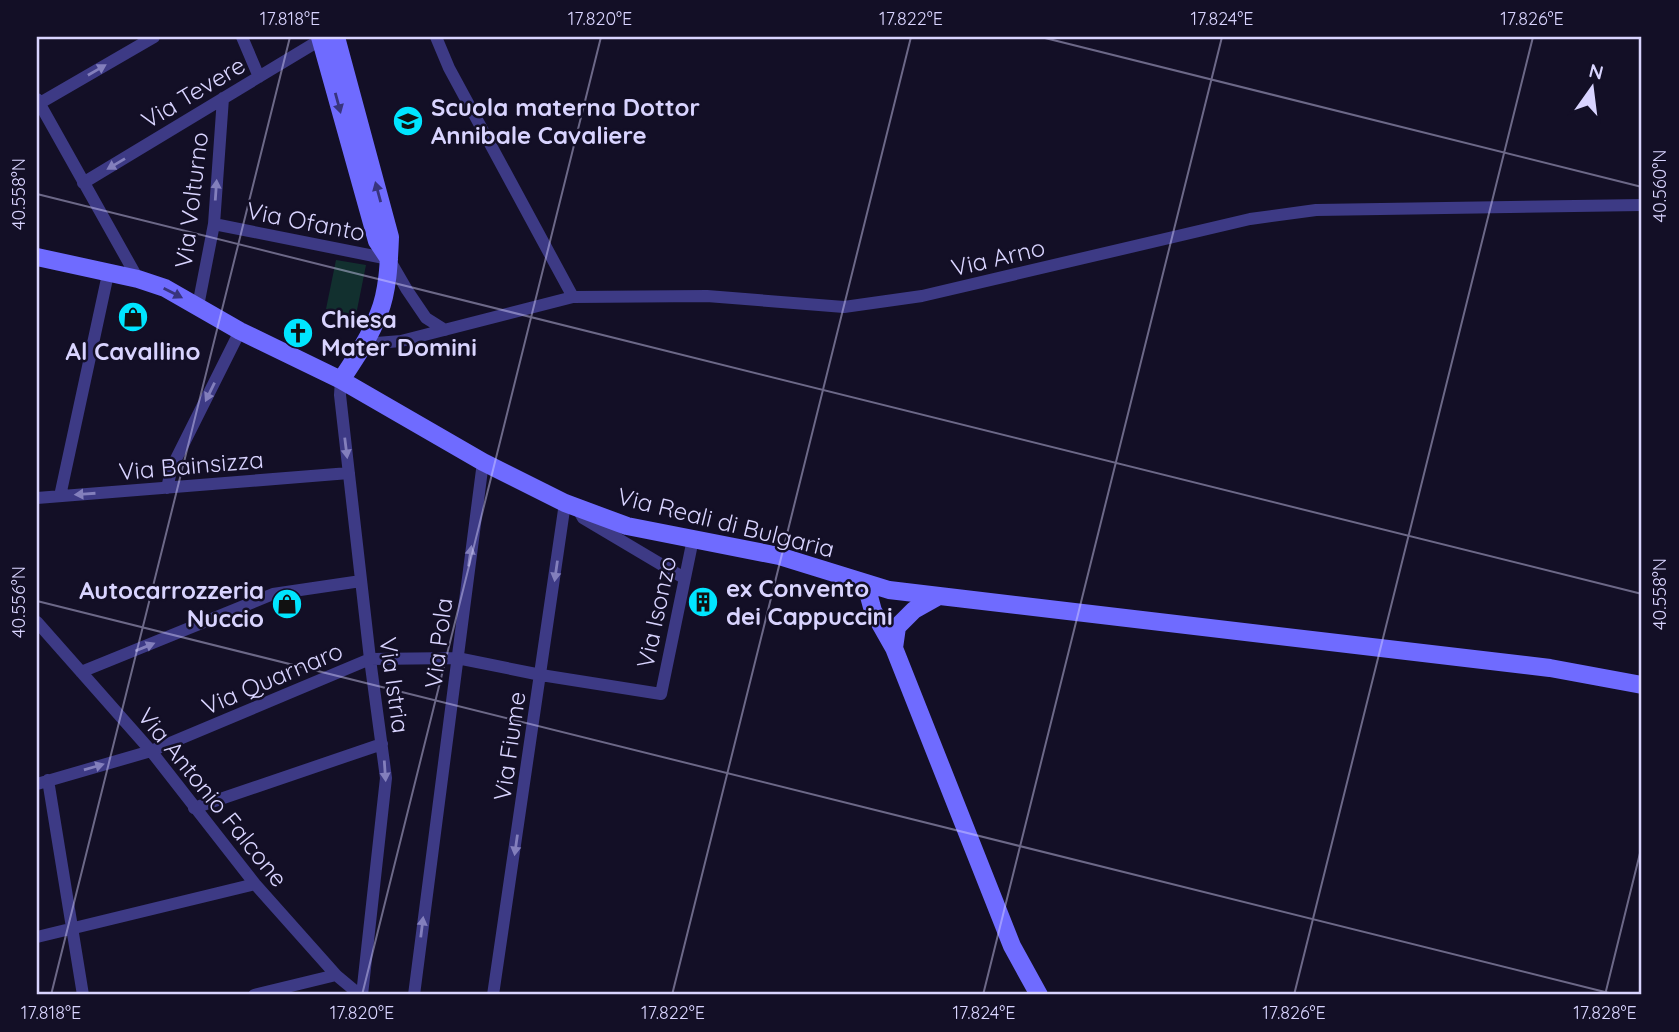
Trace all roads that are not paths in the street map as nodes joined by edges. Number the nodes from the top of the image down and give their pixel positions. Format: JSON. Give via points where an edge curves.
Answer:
{"nodes":[{"id":1,"x":154,"y":37,"type":"edge"},
{"id":2,"x":242,"y":37,"type":"edge"},
{"id":3,"x":326,"y":37,"type":"edge"},
{"id":4,"x":436,"y":37,"type":"edge"},
{"id":5,"x":259,"y":77,"type":"junction"},
{"id":6,"x":223,"y":98,"type":"junction"},
{"id":7,"x":38,"y":101,"type":"edge"},
{"id":8,"x":83,"y":183,"type":"junction"},
{"id":9,"x":1642,"y":205,"type":"edge"},
{"id":10,"x":214,"y":224,"type":"junction"},
{"id":11,"x":37,"y":257,"type":"edge"},
{"id":12,"x":390,"y":259,"type":"junction"},
{"id":13,"x":108,"y":274,"type":"junction"},
{"id":14,"x":138,"y":279,"type":"junction"},
{"id":15,"x":573,"y":297,"type":"junction"},
{"id":16,"x":198,"y":306,"type":"junction"},
{"id":17,"x":445,"y":330,"type":"junction"},
{"id":18,"x":240,"y":331,"type":"junction"},
{"id":19,"x":364,"y":344,"type":"junction"},
{"id":20,"x":341,"y":380,"type":"junction"},
{"id":21,"x":483,"y":462,"type":"junction"},
{"id":22,"x":349,"y":472,"type":"junction"},
{"id":23,"x":166,"y":488,"type":"junction"},
{"id":24,"x":60,"y":496,"type":"junction"},
{"id":25,"x":37,"y":498,"type":"edge"},
{"id":26,"x":570,"y":505,"type":"junction"},
{"id":27,"x":693,"y":539,"type":"junction"},
{"id":28,"x":684,"y":578,"type":"junction"},
{"id":29,"x":361,"y":580,"type":"junction"},
{"id":30,"x":866,"y":584,"type":"junction"},
{"id":31,"x":889,"y":590,"type":"junction"},
{"id":32,"x":939,"y":596,"type":"junction"},
{"id":33,"x":37,"y":622,"type":"edge"},
{"id":34,"x":897,"y":627,"type":"junction"},
{"id":35,"x":894,"y":648,"type":"junction"},
{"id":36,"x":457,"y":658,"type":"junction"},
{"id":37,"x":370,"y":659,"type":"junction"},
{"id":38,"x":81,"y":672,"type":"junction"},
{"id":39,"x":541,"y":675,"type":"junction"},
{"id":40,"x":1642,"y":685,"type":"edge"},
{"id":41,"x":661,"y":694,"type":"joint"},
{"id":42,"x":382,"y":744,"type":"junction"},
{"id":43,"x":151,"y":751,"type":"junction"},
{"id":44,"x":43,"y":782,"type":"edge"},
{"id":45,"x":194,"y":808,"type":"junction"},
{"id":46,"x":255,"y":884,"type":"junction"},
{"id":47,"x":73,"y":929,"type":"junction"},
{"id":48,"x":37,"y":937,"type":"edge"},
{"id":49,"x":336,"y":975,"type":"junction"},
{"id":50,"x":296,"y":990,"type":"edge"},
{"id":51,"x":83,"y":995,"type":"edge"},
{"id":52,"x":254,"y":995,"type":"edge"},
{"id":53,"x":361,"y":995,"type":"edge"},
{"id":54,"x":414,"y":995,"type":"edge"},
{"id":55,"x":493,"y":995,"type":"edge"},
{"id":56,"x":1039,"y":995,"type":"edge"}],
"edges":[{"from":7,"to":1,"type":"street","one_way":true},
{"from":2,"to":5,"type":"street"},
{"from":3,"to":5,"type":"street","name":"Via Tevere"},
{"from":3,"to":12,"type":"street","via":[[390,237]]},
{"from":4,"to":15,"type":"street"},
{"from":5,"to":6,"type":"street","name":"Via Tevere"},
{"from":6,"to":8,"type":"street","name":"Via Tevere","one_way":true},
{"from":10,"to":6,"type":"street","name":"Via Volturno","one_way":true},
{"from":7,"to":8,"type":"street"},
{"from":8,"to":14,"type":"street"},
{"from":9,"to":15,"type":"street","name":"Via Arno","via":[[1316,210],[1250,219],[922,296],[844,307],[707,296]]},
{"from":10,"to":12,"type":"street","name":"Via Ofanto"},
{"from":10,"to":16,"type":"street","name":"Via Volturno"},
{"from":11,"to":13,"type":"street","name":"Via Reali di Bulgaria"},
{"from":12,"to":17,"type":"street","via":[[426,318]]},
{"from":12,"to":19,"type":"street","via":[[380,311]]},
{"from":13,"to":14,"type":"street","name":"Via Reali di Bulgaria"},
{"from":13,"to":24,"type":"street"},
{"from":14,"to":16,"type":"street","name":"Via Reali di Bulgaria","one_way":true},
{"from":15,"to":17,"type":"street","name":"Via Arno"},
{"from":16,"to":18,"type":"street","name":"Via Reali di Bulgaria"},
{"from":17,"to":19,"type":"street","name":"Via Arno"},
{"from":18,"to":20,"type":"street","name":"Via Reali di Bulgaria"},
{"from":18,"to":23,"type":"street","one_way":true,"via":[[172,467]]},
{"from":19,"to":20,"type":"street"},
{"from":20,"to":21,"type":"street","name":"Via Reali di Bulgaria"},
{"from":20,"to":22,"type":"street","name":"Via Istria","one_way":true},
{"from":21,"to":26,"type":"street","name":"Via Reali di Bulgaria"},
{"from":36,"to":21,"type":"street","name":"Via Pola","one_way":true},
{"from":22,"to":23,"type":"street","name":"Via Bainsizza"},
{"from":22,"to":29,"type":"street","name":"Via Istria"},
{"from":23,"to":24,"type":"street","name":"Via Bainsizza","one_way":true},
{"from":24,"to":25,"type":"street","name":"Via Bainsizza"},
{"from":26,"to":27,"type":"street","name":"Via Reali di Bulgaria","via":[[627,526]]},
{"from":26,"to":28,"type":"street","name":"Via Reali di Bulgaria","via":[[583,518]]},
{"from":26,"to":39,"type":"street","name":"Via Fiume","one_way":true},
{"from":27,"to":28,"type":"street","name":"Via Isonzo"},
{"from":27,"to":30,"type":"street","name":"Via Reali di Bulgaria","via":[[806,564]]},
{"from":28,"to":41,"type":"street","name":"Via Isonzo"},
{"from":29,"to":37,"type":"street","name":"Via Istria"},
{"from":38,"to":29,"type":"street","one_way":true,"via":[[273,594]]},
{"from":30,"to":31,"type":"street","name":"Via Reali di Bulgaria"},
{"from":30,"to":35,"type":"street","via":[[873,611]]},
{"from":31,"to":32,"type":"street","name":"Via Reali di Bulgaria"},
{"from":31,"to":34,"type":"street"},
{"from":32,"to":34,"type":"street"},
{"from":32,"to":40,"type":"street","name":"Via Reali di Bulgaria","via":[[1550,668]]},
{"from":33,"to":38,"type":"street","name":"Via Antonio Falcone"},
{"from":34,"to":35,"type":"street"},
{"from":35,"to":56,"type":"street","via":[[1012,946]]},
{"from":36,"to":37,"type":"street","name":"Via Quarnaro"},
{"from":36,"to":39,"type":"street","name":"Via Quarnaro"},
{"from":54,"to":36,"type":"street","name":"Via Pola","one_way":true},
{"from":37,"to":42,"type":"street","name":"Via Istria"},
{"from":37,"to":43,"type":"street","name":"Via Quarnaro"},
{"from":38,"to":43,"type":"street","name":"Via Antonio Falcone"},
{"from":39,"to":41,"type":"street","name":"Via Quarnaro"},
{"from":39,"to":55,"type":"street","name":"Via Fiume","one_way":true},
{"from":42,"to":45,"type":"street"},
{"from":42,"to":53,"type":"street","name":"Via Istria","one_way":true,"via":[[386,778]]},
{"from":44,"to":43,"type":"street","name":"Via Quarnaro","one_way":true},
{"from":43,"to":45,"type":"street","name":"Via Antonio Falcone"},
{"from":44,"to":47,"type":"street"},
{"from":45,"to":46,"type":"street","name":"Via Antonio Falcone"},
{"from":46,"to":47,"type":"street"},
{"from":46,"to":49,"type":"street","name":"Via Antonio Falcone"},
{"from":47,"to":48,"type":"street"},
{"from":47,"to":51,"type":"street"},
{"from":49,"to":50,"type":"street"},
{"from":49,"to":53,"type":"street","name":"Via Antonio Falcone"},
{"from":50,"to":52,"type":"street"}]}
